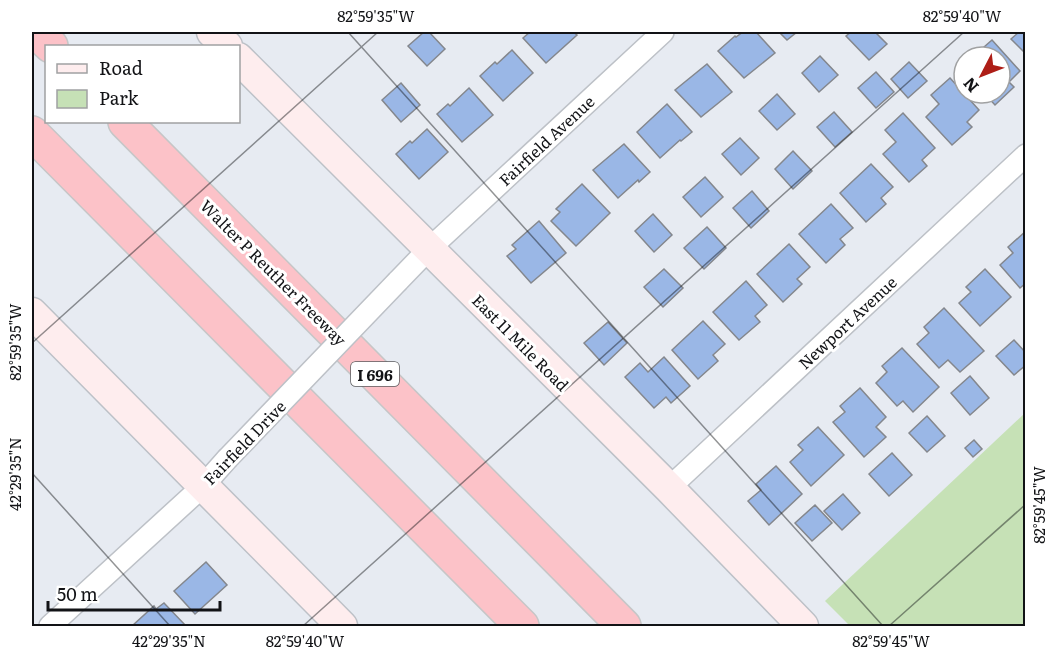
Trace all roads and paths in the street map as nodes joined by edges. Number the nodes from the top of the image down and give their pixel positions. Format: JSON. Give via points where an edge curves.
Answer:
{"nodes":[{"id":1,"x":36,"y":32,"type":"edge"},
{"id":2,"x":212,"y":32,"type":"edge"},
{"id":3,"x":663,"y":32,"type":"edge"},
{"id":4,"x":50,"y":45,"type":"edge"},
{"id":5,"x":226,"y":45,"type":"edge"},
{"id":6,"x":240,"y":60,"type":"edge"},
{"id":7,"x":126,"y":123,"type":"edge"},
{"id":8,"x":32,"y":133,"type":"edge"},
{"id":9,"x":1026,"y":155,"type":"edge"},
{"id":10,"x":429,"y":249,"type":"junction"},
{"id":11,"x":32,"y":313,"type":"edge"},
{"id":12,"x":203,"y":486,"type":"junction"},
{"id":13,"x":669,"y":488,"type":"junction"},
{"id":14,"x":50,"y":627,"type":"edge"},
{"id":15,"x":342,"y":627,"type":"edge"},
{"id":16,"x":522,"y":627,"type":"edge"},
{"id":17,"x":624,"y":627,"type":"edge"},
{"id":18,"x":803,"y":627,"type":"edge"}],
"edges":[{"from":1,"to":4,"type":"highway"},
{"from":2,"to":5,"type":"main road"},
{"from":3,"to":10,"type":"street","name":"Fairfield Avenue"},
{"from":6,"to":10,"type":"main road","name":"East 11 Mile Road"},
{"from":7,"to":17,"type":"highway","name":"Walter P Reuther Freeway","number":"I 696"},
{"from":8,"to":16,"type":"highway"},
{"from":9,"to":13,"type":"street","name":"Newport Avenue"},
{"from":10,"to":12,"type":"street","name":"Fairfield Drive","bridge":true},
{"from":10,"to":13,"type":"main road","name":"East 11 Mile Road"},
{"from":11,"to":12,"type":"main road"},
{"from":12,"to":14,"type":"street","name":"Fairfield Drive"},
{"from":12,"to":15,"type":"main road"},
{"from":13,"to":18,"type":"main road","name":"East 11 Mile Road"}]}
